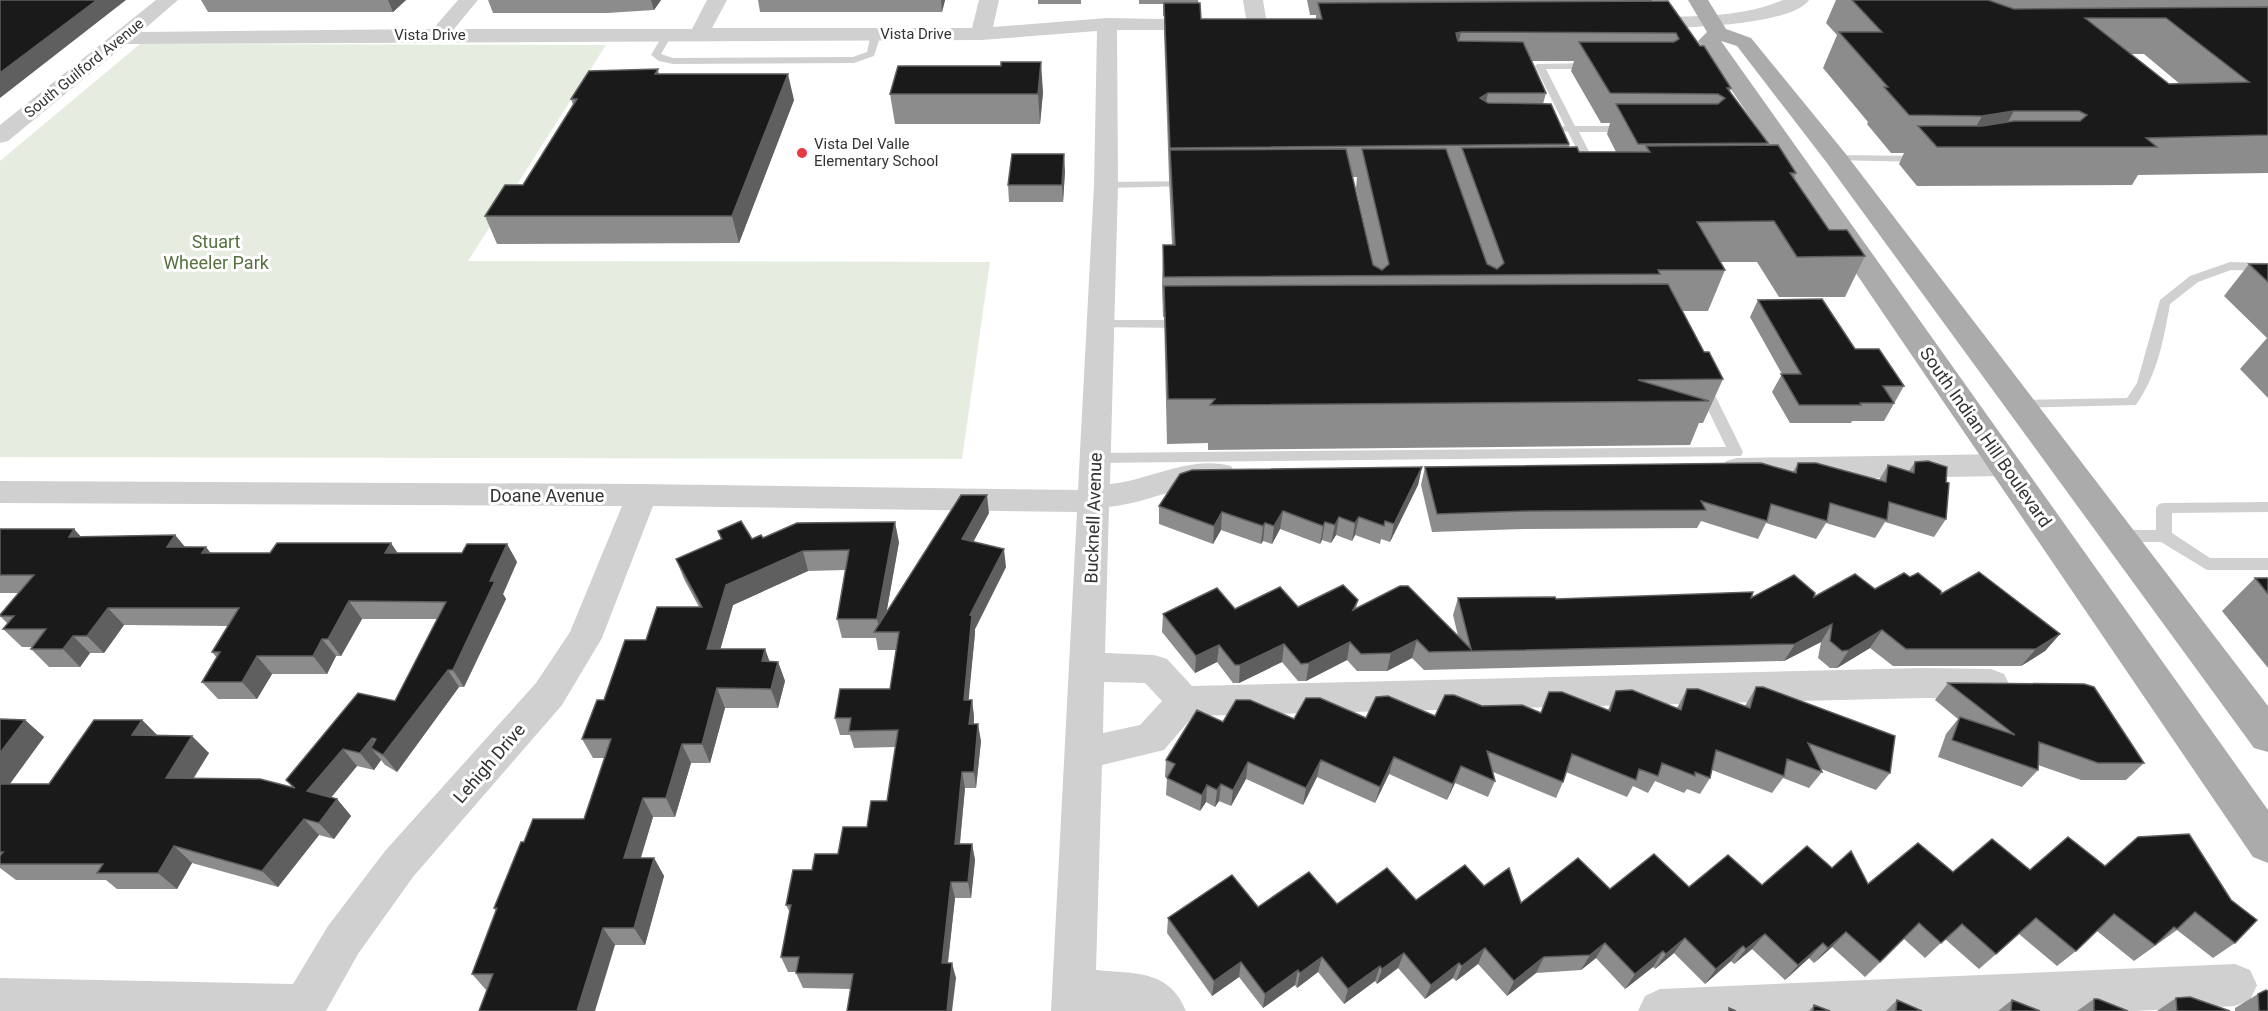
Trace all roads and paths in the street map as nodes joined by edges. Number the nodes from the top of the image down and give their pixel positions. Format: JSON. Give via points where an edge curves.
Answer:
{"nodes":[{"id":1,"x":168,"y":0,"type":"edge"},
{"id":2,"x":468,"y":0,"type":"edge"},
{"id":3,"x":717,"y":0,"type":"edge"},
{"id":4,"x":989,"y":0,"type":"edge"},
{"id":5,"x":1253,"y":0,"type":"edge"},
{"id":6,"x":1698,"y":0,"type":"edge"},
{"id":7,"x":1799,"y":0,"type":"edge"},
{"id":8,"x":1620,"y":23,"type":"edge"},
{"id":9,"x":1107,"y":24,"type":"junction"},
{"id":10,"x":1257,"y":24,"type":"junction"},
{"id":11,"x":1280,"y":24,"type":"edge"},
{"id":12,"x":1715,"y":26,"type":"junction"},
{"id":13,"x":876,"y":34,"type":"junction"},
{"id":14,"x":981,"y":34,"type":"junction"},
{"id":15,"x":439,"y":35,"type":"junction"},
{"id":16,"x":667,"y":35,"type":"junction"},
{"id":17,"x":699,"y":35,"type":"junction"},
{"id":18,"x":120,"y":38,"type":"junction"},
{"id":19,"x":1607,"y":66,"type":"edge"},
{"id":20,"x":1549,"y":129,"type":"edge"},
{"id":21,"x":1572,"y":129,"type":"junction"},
{"id":22,"x":1639,"y":129,"type":"edge"},
{"id":23,"x":0,"y":136,"type":"edge"},
{"id":24,"x":1836,"y":158,"type":"junction"},
{"id":25,"x":1928,"y":159,"type":"edge"},
{"id":26,"x":1586,"y":181,"type":"edge"},
{"id":27,"x":1198,"y":184,"type":"edge"},
{"id":28,"x":1106,"y":185,"type":"junction"},
{"id":29,"x":2268,"y":267,"type":"edge"},
{"id":30,"x":1101,"y":324,"type":"junction"},
{"id":31,"x":1196,"y":324,"type":"edge"},
{"id":32,"x":1696,"y":371,"type":"edge"},
{"id":33,"x":2021,"y":405,"type":"junction"},
{"id":34,"x":1096,"y":458,"type":"junction"},
{"id":35,"x":2005,"y":465,"type":"junction"},
{"id":36,"x":0,"y":492,"type":"edge"},
{"id":37,"x":642,"y":495,"type":"junction"},
{"id":38,"x":1095,"y":499,"type":"junction"},
{"id":39,"x":2268,"y":507,"type":"edge"},
{"id":40,"x":2118,"y":536,"type":"junction"},
{"id":41,"x":2163,"y":536,"type":"junction"},
{"id":42,"x":2268,"y":564,"type":"edge"},
{"id":43,"x":1087,"y":667,"type":"junction"},
{"id":44,"x":2024,"y":684,"type":"edge"},
{"id":45,"x":1184,"y":701,"type":"junction"},
{"id":46,"x":2266,"y":731,"type":"edge"},
{"id":47,"x":1085,"y":752,"type":"junction"},
{"id":48,"x":2268,"y":844,"type":"edge"},
{"id":49,"x":2235,"y":985,"type":"dead end"},
{"id":50,"x":0,"y":1000,"type":"edge"},
{"id":51,"x":1073,"y":1000,"type":"edge"},
{"id":52,"x":303,"y":1009,"type":"edge"},
{"id":53,"x":1164,"y":1011,"type":"edge"},
{"id":54,"x":1660,"y":1011,"type":"edge"}],
"edges":[{"from":1,"to":18,"type":"street","name":"South Guilford Avenue"},
{"from":2,"to":15,"type":"street"},
{"from":3,"to":17,"type":"street"},
{"from":4,"to":14,"type":"street"},
{"from":5,"to":10,"type":"street"},
{"from":6,"to":12,"type":"main road"},
{"from":7,"to":12,"type":"street","via":[[1777,11]]},
{"from":8,"to":12,"type":"street"},
{"from":9,"to":10,"type":"street","name":"Vista Drive"},
{"from":9,"to":14,"type":"street","name":"Vista Drive"},
{"from":9,"to":28,"type":"street","name":"Bucknell Avenue"},
{"from":10,"to":11,"type":"street","name":"Vista Drive"},
{"from":12,"to":24,"type":"main road","via":[[1743,42]]},
{"from":12,"to":35,"type":"main road","name":"South Indian Hill Boulevard","via":[[1709,41],[1800,179]]},
{"from":13,"to":14,"type":"street","name":"Vista Drive"},
{"from":13,"to":16,"type":"lane","via":[[871,54],[854,60],[684,61],[656,56]]},
{"from":13,"to":17,"type":"street","name":"Vista Drive"},
{"from":15,"to":16,"type":"street","name":"Vista Drive"},
{"from":15,"to":18,"type":"street","name":"Vista Drive"},
{"from":16,"to":17,"type":"street","name":"Vista Drive"},
{"from":18,"to":23,"type":"street","name":"South Guilford Avenue"},
{"from":19,"to":21,"type":"lane","via":[[1535,66]]},
{"from":20,"to":21,"type":"lane"},
{"from":21,"to":22,"type":"lane"},
{"from":21,"to":26,"type":"lane","via":[[1598,181]]},
{"from":24,"to":25,"type":"lane"},
{"from":24,"to":33,"type":"main road"},
{"from":27,"to":28,"type":"lane"},
{"from":28,"to":30,"type":"street","name":"Bucknell Avenue"},
{"from":29,"to":33,"type":"lane","via":[[2230,266],[2194,279],[2164,303],[2144,383],[2131,402]]},
{"from":30,"to":31,"type":"lane"},
{"from":30,"to":34,"type":"street","name":"Bucknell Avenue"},
{"from":32,"to":34,"type":"lane","via":[[1736,452]]},
{"from":33,"to":40,"type":"main road"},
{"from":34,"to":38,"type":"street","name":"Bucknell Avenue"},
{"from":35,"to":38,"type":"street","name":"Doane Avenue","via":[[1190,474],[1132,493]]},
{"from":35,"to":48,"type":"main road","name":"South Indian Hill Boulevard"},
{"from":36,"to":37,"type":"street","name":"Doane Avenue"},
{"from":37,"to":38,"type":"street","name":"Doane Avenue"},
{"from":37,"to":52,"type":"street","name":"Lehigh Drive","via":[[585,638],[549,694],[399,864],[344,940]]},
{"from":38,"to":43,"type":"street","name":"Bucknell Avenue"},
{"from":39,"to":41,"type":"lane","via":[[2164,507]]},
{"from":40,"to":41,"type":"lane"},
{"from":40,"to":46,"type":"main road"},
{"from":41,"to":42,"type":"lane","via":[[2206,564]]},
{"from":43,"to":45,"type":"street","via":[[1154,669]]},
{"from":43,"to":47,"type":"street","name":"Bucknell Avenue"},
{"from":44,"to":45,"type":"street","via":[[1923,683]]},
{"from":45,"to":47,"type":"street","via":[[1151,739]]},
{"from":47,"to":51,"type":"street","name":"Bucknell Avenue"},
{"from":49,"to":54,"type":"street"},
{"from":50,"to":52,"type":"street"},
{"from":51,"to":53,"type":"street","via":[[1150,997]]}]}
